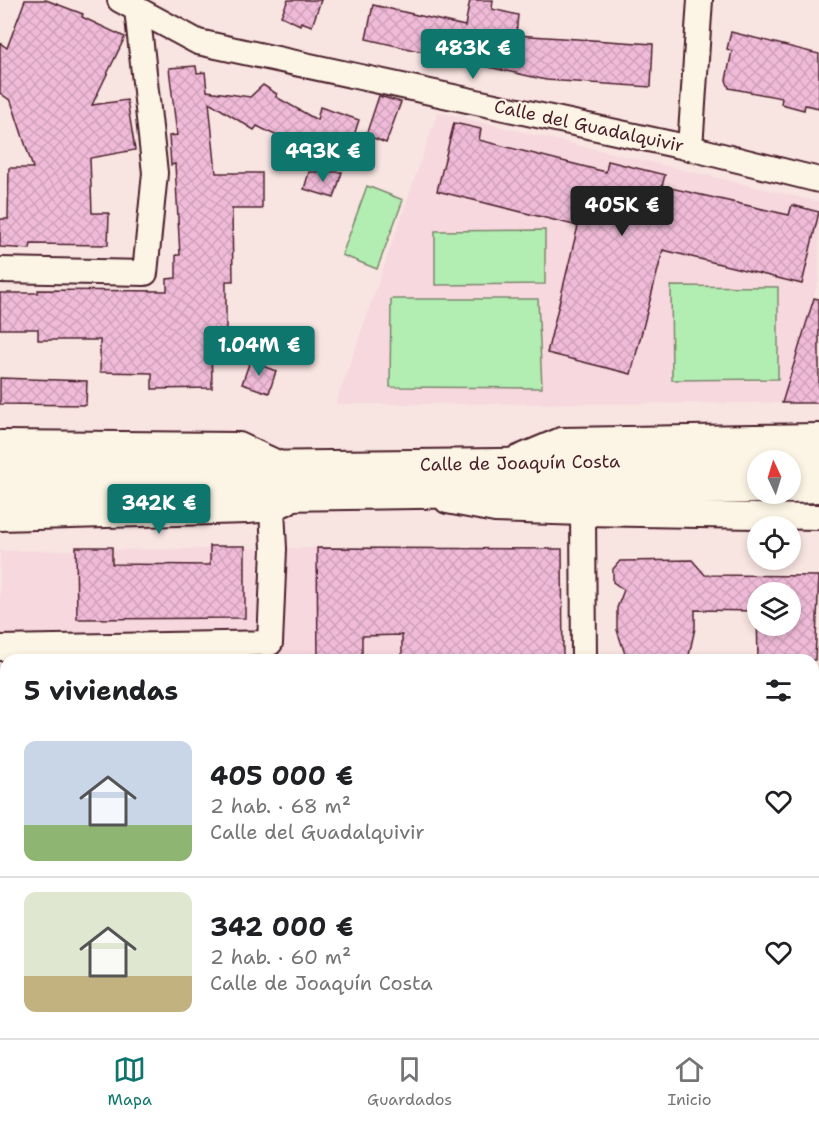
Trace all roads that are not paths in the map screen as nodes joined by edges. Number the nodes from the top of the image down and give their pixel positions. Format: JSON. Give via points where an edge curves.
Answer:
{"nodes":[{"id":1,"x":700,"y":0,"type":"edge"},
{"id":2,"x":128,"y":5,"type":"edge"},
{"id":3,"x":690,"y":148,"type":"junction"},
{"id":4,"x":819,"y":180,"type":"edge"},
{"id":5,"x":0,"y":270,"type":"edge"},
{"id":6,"x":819,"y":436,"type":"edge"},
{"id":7,"x":0,"y":443,"type":"edge"},
{"id":8,"x":747,"y":460,"type":"edge"},
{"id":9,"x":801,"y":460,"type":"edge"},
{"id":10,"x":819,"y":460,"type":"edge"},
{"id":11,"x":506,"y":463,"type":"junction"},
{"id":12,"x":282,"y":465,"type":"junction"},
{"id":13,"x":0,"y":470,"type":"edge"},
{"id":14,"x":819,"y":487,"type":"edge"},
{"id":15,"x":747,"y":488,"type":"edge"},
{"id":16,"x":801,"y":488,"type":"edge"},
{"id":17,"x":304,"y":494,"type":"junction"},
{"id":18,"x":412,"y":494,"type":"junction"},
{"id":19,"x":0,"y":499,"type":"edge"},
{"id":20,"x":272,"y":509,"type":"junction"},
{"id":21,"x":584,"y":513,"type":"junction"},
{"id":22,"x":819,"y":517,"type":"edge"},
{"id":23,"x":0,"y":518,"type":"edge"},
{"id":24,"x":0,"y":648,"type":"edge"},
{"id":25,"x":270,"y":652,"type":"edge"},
{"id":26,"x":150,"y":653,"type":"edge"},
{"id":27,"x":584,"y":654,"type":"edge"}],
"edges":[{"from":1,"to":3,"type":"street"},
{"from":2,"to":3,"type":"street","name":"Calle del Guadalquivir","via":[[198,42]]},
{"from":2,"to":5,"type":"street","via":[[155,173],[145,273]]},
{"from":3,"to":4,"type":"street","name":"Calle del Guadalquivir"},
{"from":6,"to":11,"type":"street","via":[[561,440]]},
{"from":7,"to":12,"type":"street","name":"Calle de Joaquín Costa","via":[[239,445]]},
{"from":8,"to":11,"type":"main road","name":"Calle de Joaquín Costa"},
{"from":9,"to":10,"type":"main road","name":"Calle de Joaquín Costa"},
{"from":11,"to":12,"type":"main road","name":"Calle de Joaquín Costa"},
{"from":12,"to":13,"type":"main road","name":"Calle de Joaquín Costa"},
{"from":14,"to":16,"type":"main road"},
{"from":15,"to":18,"type":"main road","name":"Calle de Joaquín Costa"},
{"from":17,"to":18,"type":"main road","name":"Calle de Joaquín Costa"},
{"from":17,"to":19,"type":"main road","name":"Calle de Joaquín Costa"},
{"from":17,"to":20,"type":"street","name":"Calle de Joaquín Costa"},
{"from":18,"to":21,"type":"street","via":[[495,510]]},
{"from":20,"to":23,"type":"street","name":"Calle de Joaquín Costa"},
{"from":20,"to":25,"type":"street"},
{"from":21,"to":22,"type":"street"},
{"from":21,"to":27,"type":"street"},
{"from":24,"to":26,"type":"street"},
{"from":25,"to":26,"type":"street"}]}
